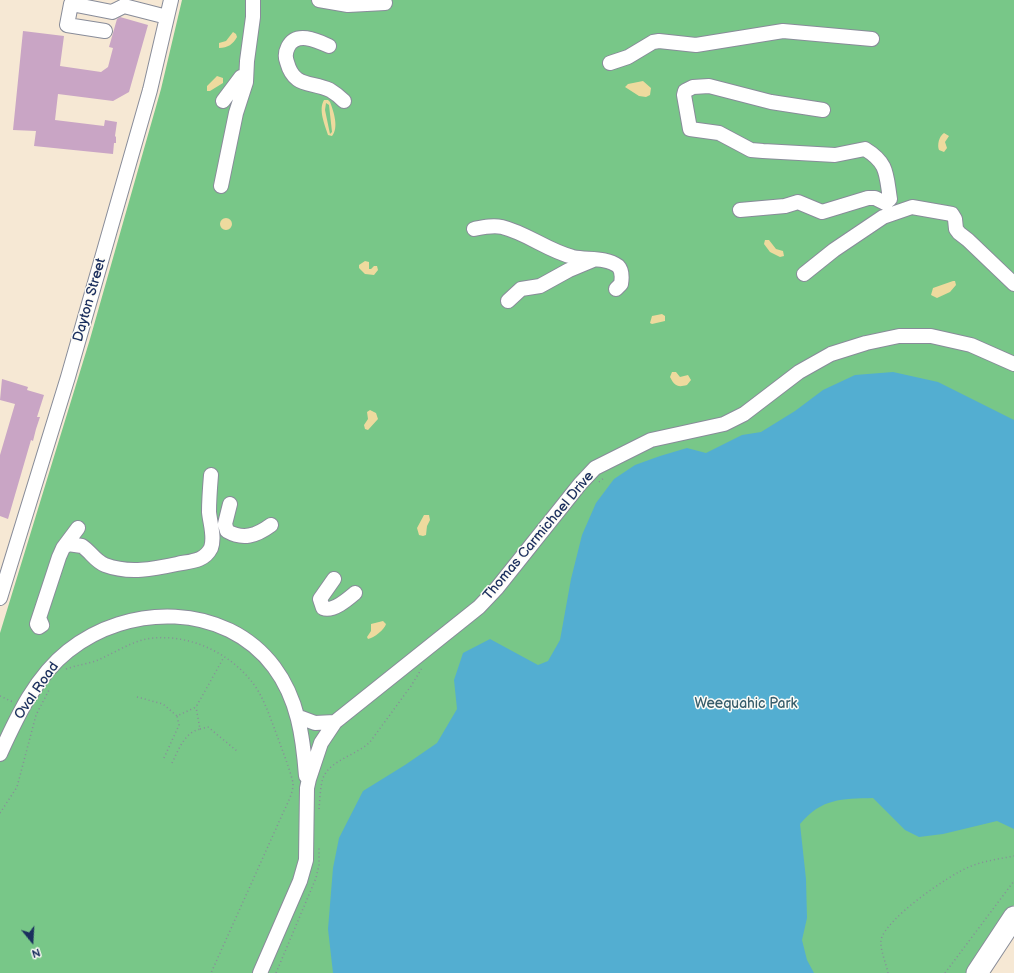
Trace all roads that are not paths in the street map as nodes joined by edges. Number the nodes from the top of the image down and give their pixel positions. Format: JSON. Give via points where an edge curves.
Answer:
{"nodes":[{"id":1,"x":171,"y":0,"type":"edge"},
{"id":2,"x":253,"y":0,"type":"edge"},
{"id":3,"x":319,"y":0,"type":"edge"},
{"id":4,"x":385,"y":3,"type":"dead end"},
{"id":5,"x":167,"y":17,"type":"junction"},
{"id":6,"x":105,"y":31,"type":"dead end"},
{"id":7,"x":872,"y":39,"type":"dead end"},
{"id":8,"x":329,"y":46,"type":"dead end"},
{"id":9,"x":610,"y":63,"type":"dead end"},
{"id":10,"x":246,"y":74,"type":"junction"},
{"id":11,"x":223,"y":101,"type":"dead end"},
{"id":12,"x":344,"y":101,"type":"dead end"},
{"id":13,"x":823,"y":110,"type":"dead end"},
{"id":14,"x":220,"y":186,"type":"dead end"},
{"id":15,"x":740,"y":210,"type":"dead end"},
{"id":16,"x":474,"y":229,"type":"dead end"},
{"id":17,"x":595,"y":260,"type":"junction"},
{"id":18,"x":804,"y":274,"type":"dead end"},
{"id":19,"x":1014,"y":284,"type":"edge"},
{"id":20,"x":616,"y":289,"type":"dead end"},
{"id":21,"x":508,"y":301,"type":"dead end"},
{"id":22,"x":1014,"y":364,"type":"edge"},
{"id":23,"x":211,"y":475,"type":"dead end"},
{"id":24,"x":230,"y":504,"type":"dead end"},
{"id":25,"x":271,"y":525,"type":"dead end"},
{"id":26,"x":78,"y":528,"type":"dead end"},
{"id":27,"x":63,"y":548,"type":"junction"},
{"id":28,"x":334,"y":579,"type":"dead end"},
{"id":29,"x":355,"y":593,"type":"dead end"},
{"id":30,"x":0,"y":598,"type":"edge"},
{"id":31,"x":39,"y":618,"type":"dead end"},
{"id":32,"x":299,"y":717,"type":"junction"},
{"id":33,"x":334,"y":722,"type":"junction"},
{"id":34,"x":0,"y":754,"type":"edge"},
{"id":35,"x":307,"y":788,"type":"junction"},
{"id":36,"x":1014,"y":918,"type":"edge"},
{"id":37,"x":1014,"y":940,"type":"edge"},
{"id":38,"x":260,"y":973,"type":"edge"},
{"id":39,"x":977,"y":973,"type":"edge"},
{"id":40,"x":992,"y":973,"type":"edge"}],
"edges":[{"from":1,"to":5,"type":"street","name":"Dayton Street"},
{"from":2,"to":10,"type":"street"},
{"from":3,"to":4,"type":"street","via":[[348,5]]},
{"from":5,"to":6,"type":"street","via":[[124,6],[112,12],[71,4],[67,25]]},
{"from":5,"to":30,"type":"street","name":"Dayton Street","via":[[150,90],[68,377]]},
{"from":7,"to":9,"type":"street","via":[[783,31],[696,45],[659,41]]},
{"from":8,"to":12,"type":"street","via":[[314,40],[295,39],[286,50],[286,62],[293,76],[301,82],[331,90]]},
{"from":10,"to":11,"type":"street"},
{"from":10,"to":14,"type":"street"},
{"from":13,"to":15,"type":"street","via":[[771,102],[709,86],[694,87],[685,91],[690,129],[719,133],[751,150],[835,155],[865,149],[877,156],[885,169],[890,199],[885,203],[868,198],[822,212],[798,202],[785,206]]},
{"from":16,"to":17,"type":"street","via":[[492,226],[504,228],[569,256]]},
{"from":17,"to":20,"type":"street","via":[[608,262],[621,270],[621,284]]},
{"from":17,"to":21,"type":"street","via":[[569,270],[540,286],[521,289]]},
{"from":18,"to":19,"type":"street","via":[[883,217],[914,207],[952,214],[957,231]]},
{"from":22,"to":33,"type":"street","name":"Thomas Carmichael Drive","via":[[971,345],[930,336],[900,336],[866,343],[831,354],[799,372],[744,414],[724,424],[652,440],[608,460],[595,468],[580,484],[479,607]]},
{"from":23,"to":27,"type":"street","via":[[209,511],[213,540],[208,552],[200,559],[158,569],[130,570],[107,566],[82,546],[68,544]]},
{"from":24,"to":25,"type":"street","via":[[225,524],[227,531],[234,535],[257,535]]},
{"from":26,"to":27,"type":"street"},
{"from":27,"to":31,"type":"street"},
{"from":28,"to":29,"type":"street","via":[[320,599],[323,608],[330,609]]},
{"from":32,"to":33,"type":"street","via":[[315,723]]},
{"from":32,"to":34,"type":"street","name":"Oval Road","via":[[284,682],[251,642],[237,633],[204,620],[159,615],[116,625],[96,633],[67,651],[22,707]]},
{"from":32,"to":35,"type":"street","name":"Oval Road"},
{"from":33,"to":35,"type":"street","name":"Thomas Carmichael Drive","via":[[321,743]]},
{"from":35,"to":38,"type":"street","name":"Thomas Carmichael Drive","via":[[306,860],[300,881]]},
{"from":36,"to":39,"type":"highway"},
{"from":37,"to":40,"type":"highway"}]}
